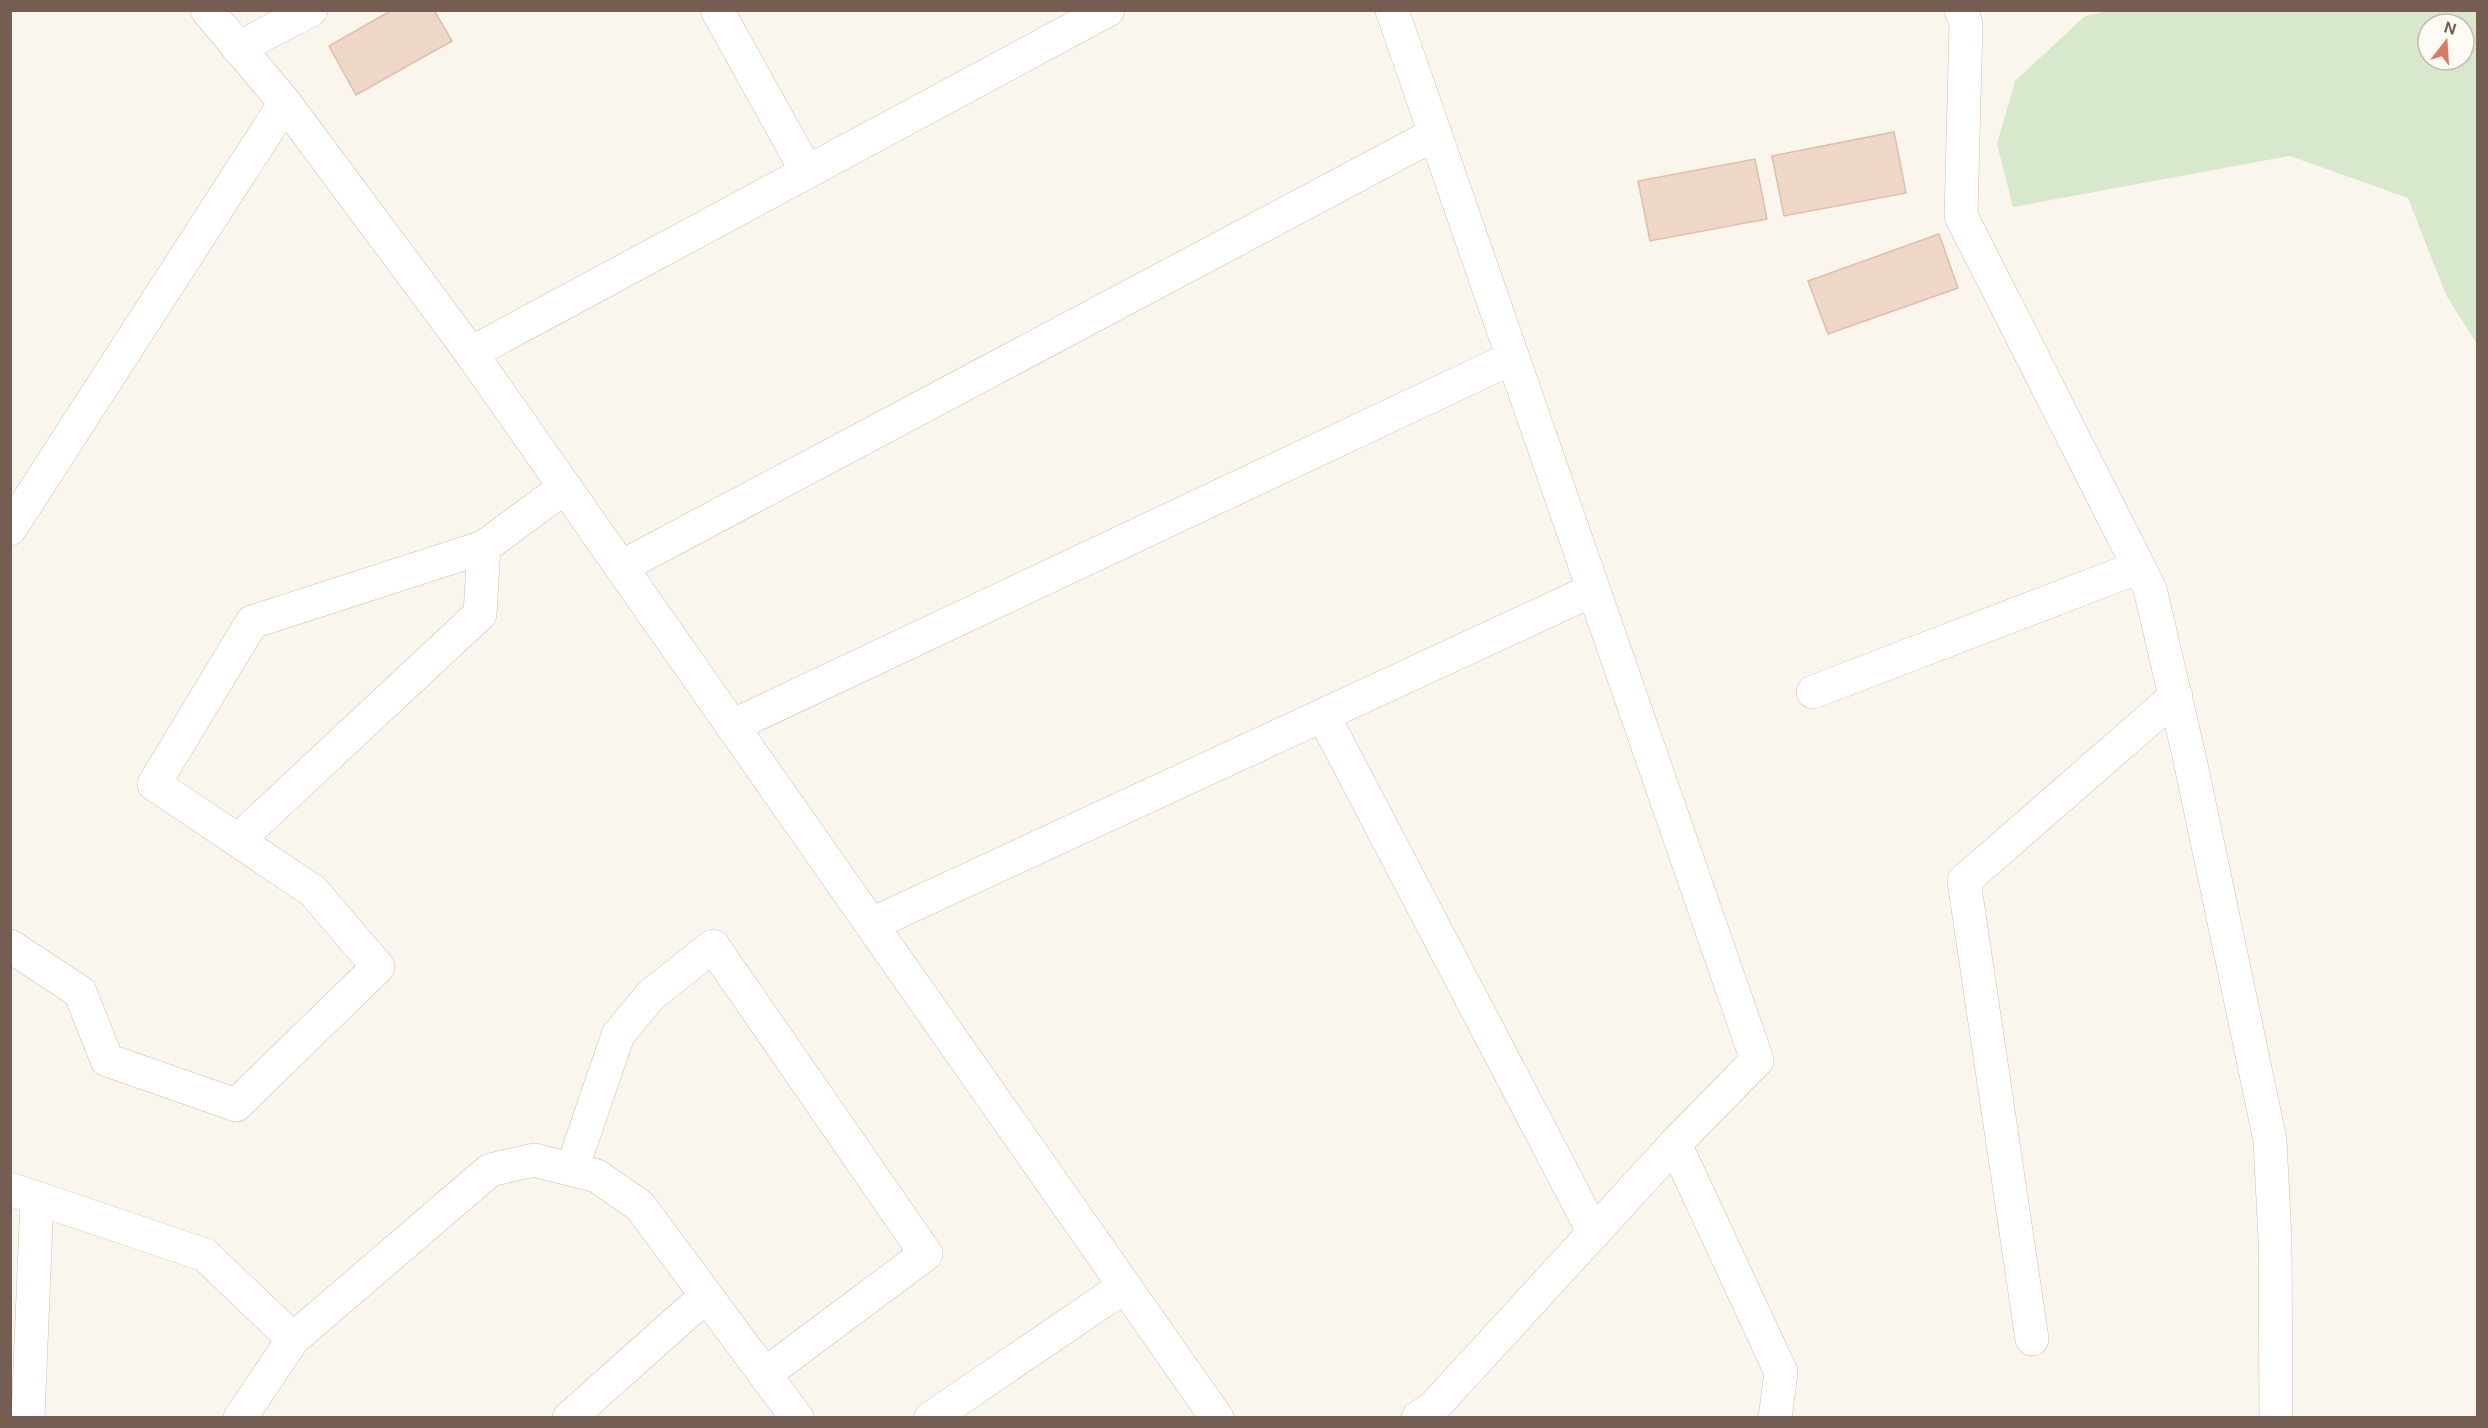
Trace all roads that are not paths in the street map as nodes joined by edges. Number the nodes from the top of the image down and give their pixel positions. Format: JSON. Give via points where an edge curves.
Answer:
{"nodes":[{"id":1,"x":207,"y":10,"type":"edge"},
{"id":2,"x":311,"y":10,"type":"edge"},
{"id":3,"x":717,"y":10,"type":"edge"},
{"id":4,"x":1108,"y":10,"type":"edge"},
{"id":5,"x":1392,"y":10,"type":"edge"},
{"id":6,"x":1961,"y":10,"type":"edge"},
{"id":7,"x":238,"y":48,"type":"junction"},
{"id":8,"x":285,"y":103,"type":"junction"},
{"id":9,"x":1435,"y":135,"type":"junction"},
{"id":10,"x":807,"y":172,"type":"junction"},
{"id":11,"x":471,"y":353,"type":"junction"},
{"id":12,"x":1512,"y":358,"type":"junction"},
{"id":13,"x":565,"y":487,"type":"junction"},
{"id":14,"x":10,"y":529,"type":"edge"},
{"id":15,"x":484,"y":548,"type":"junction"},
{"id":16,"x":621,"y":567,"type":"junction"},
{"id":17,"x":2139,"y":567,"type":"junction"},
{"id":18,"x":1593,"y":590,"type":"junction"},
{"id":19,"x":1813,"y":692,"type":"dead end"},
{"id":20,"x":2176,"y":696,"type":"junction"},
{"id":21,"x":1323,"y":715,"type":"junction"},
{"id":22,"x":732,"y":726,"type":"junction"},
{"id":23,"x":237,"y":840,"type":"junction"},
{"id":24,"x":872,"y":924,"type":"junction"},
{"id":25,"x":10,"y":946,"type":"edge"},
{"id":26,"x":1675,"y":1144,"type":"junction"},
{"id":27,"x":572,"y":1169,"type":"junction"},
{"id":28,"x":24,"y":1193,"type":"edge"},
{"id":29,"x":1594,"y":1233,"type":"junction"},
{"id":30,"x":1125,"y":1286,"type":"junction"},
{"id":31,"x":706,"y":1296,"type":"junction"},
{"id":32,"x":293,"y":1339,"type":"junction"},
{"id":33,"x":2032,"y":1339,"type":"dead end"},
{"id":34,"x":765,"y":1374,"type":"junction"},
{"id":35,"x":28,"y":1418,"type":"edge"},
{"id":36,"x":240,"y":1418,"type":"edge"},
{"id":37,"x":569,"y":1418,"type":"edge"},
{"id":38,"x":797,"y":1418,"type":"edge"},
{"id":39,"x":932,"y":1418,"type":"edge"},
{"id":40,"x":1217,"y":1418,"type":"edge"},
{"id":41,"x":1418,"y":1418,"type":"edge"},
{"id":42,"x":1775,"y":1418,"type":"edge"},
{"id":43,"x":2276,"y":1418,"type":"edge"}],
"edges":[{"from":1,"to":7,"type":"street"},
{"from":2,"to":7,"type":"street"},
{"from":3,"to":10,"type":"street"},
{"from":4,"to":10,"type":"street"},
{"from":5,"to":9,"type":"street"},
{"from":6,"to":17,"type":"street","via":[[1966,24],[1961,216]]},
{"from":7,"to":8,"type":"street"},
{"from":8,"to":11,"type":"street"},
{"from":8,"to":14,"type":"street"},
{"from":9,"to":12,"type":"street"},
{"from":9,"to":16,"type":"street"},
{"from":10,"to":11,"type":"street"},
{"from":11,"to":13,"type":"street"},
{"from":12,"to":18,"type":"street"},
{"from":12,"to":22,"type":"street"},
{"from":13,"to":15,"type":"street"},
{"from":13,"to":16,"type":"street"},
{"from":15,"to":23,"type":"street","via":[[480,614]]},
{"from":15,"to":23,"type":"street","via":[[252,622],[154,784]]},
{"from":16,"to":22,"type":"street"},
{"from":17,"to":19,"type":"street"},
{"from":17,"to":20,"type":"street","via":[[2150,589]]},
{"from":18,"to":21,"type":"street"},
{"from":18,"to":26,"type":"street","via":[[1757,1060]]},
{"from":20,"to":33,"type":"street","via":[[1964,881]]},
{"from":20,"to":43,"type":"street","via":[[2270,1140]]},
{"from":21,"to":24,"type":"street"},
{"from":21,"to":29,"type":"street"},
{"from":22,"to":24,"type":"street"},
{"from":23,"to":25,"type":"street","via":[[313,891],[378,967],[236,1105],[106,1060],[80,992]]},
{"from":24,"to":30,"type":"street"},
{"from":26,"to":29,"type":"street"},
{"from":26,"to":42,"type":"street","via":[[1781,1372]]},
{"from":27,"to":31,"type":"street","via":[[597,1176],[640,1206]]},
{"from":27,"to":32,"type":"street","via":[[534,1160],[490,1170]]},
{"from":27,"to":34,"type":"street","via":[[618,1035],[651,995],[713,946],[926,1254]]},
{"from":28,"to":32,"type":"street","via":[[205,1255]]},
{"from":28,"to":35,"type":"street"},
{"from":29,"to":41,"type":"street","via":[[1432,1409]]},
{"from":30,"to":39,"type":"street"},
{"from":30,"to":40,"type":"street"},
{"from":31,"to":34,"type":"street"},
{"from":31,"to":37,"type":"street"},
{"from":32,"to":36,"type":"street"},
{"from":34,"to":38,"type":"street"}]}
